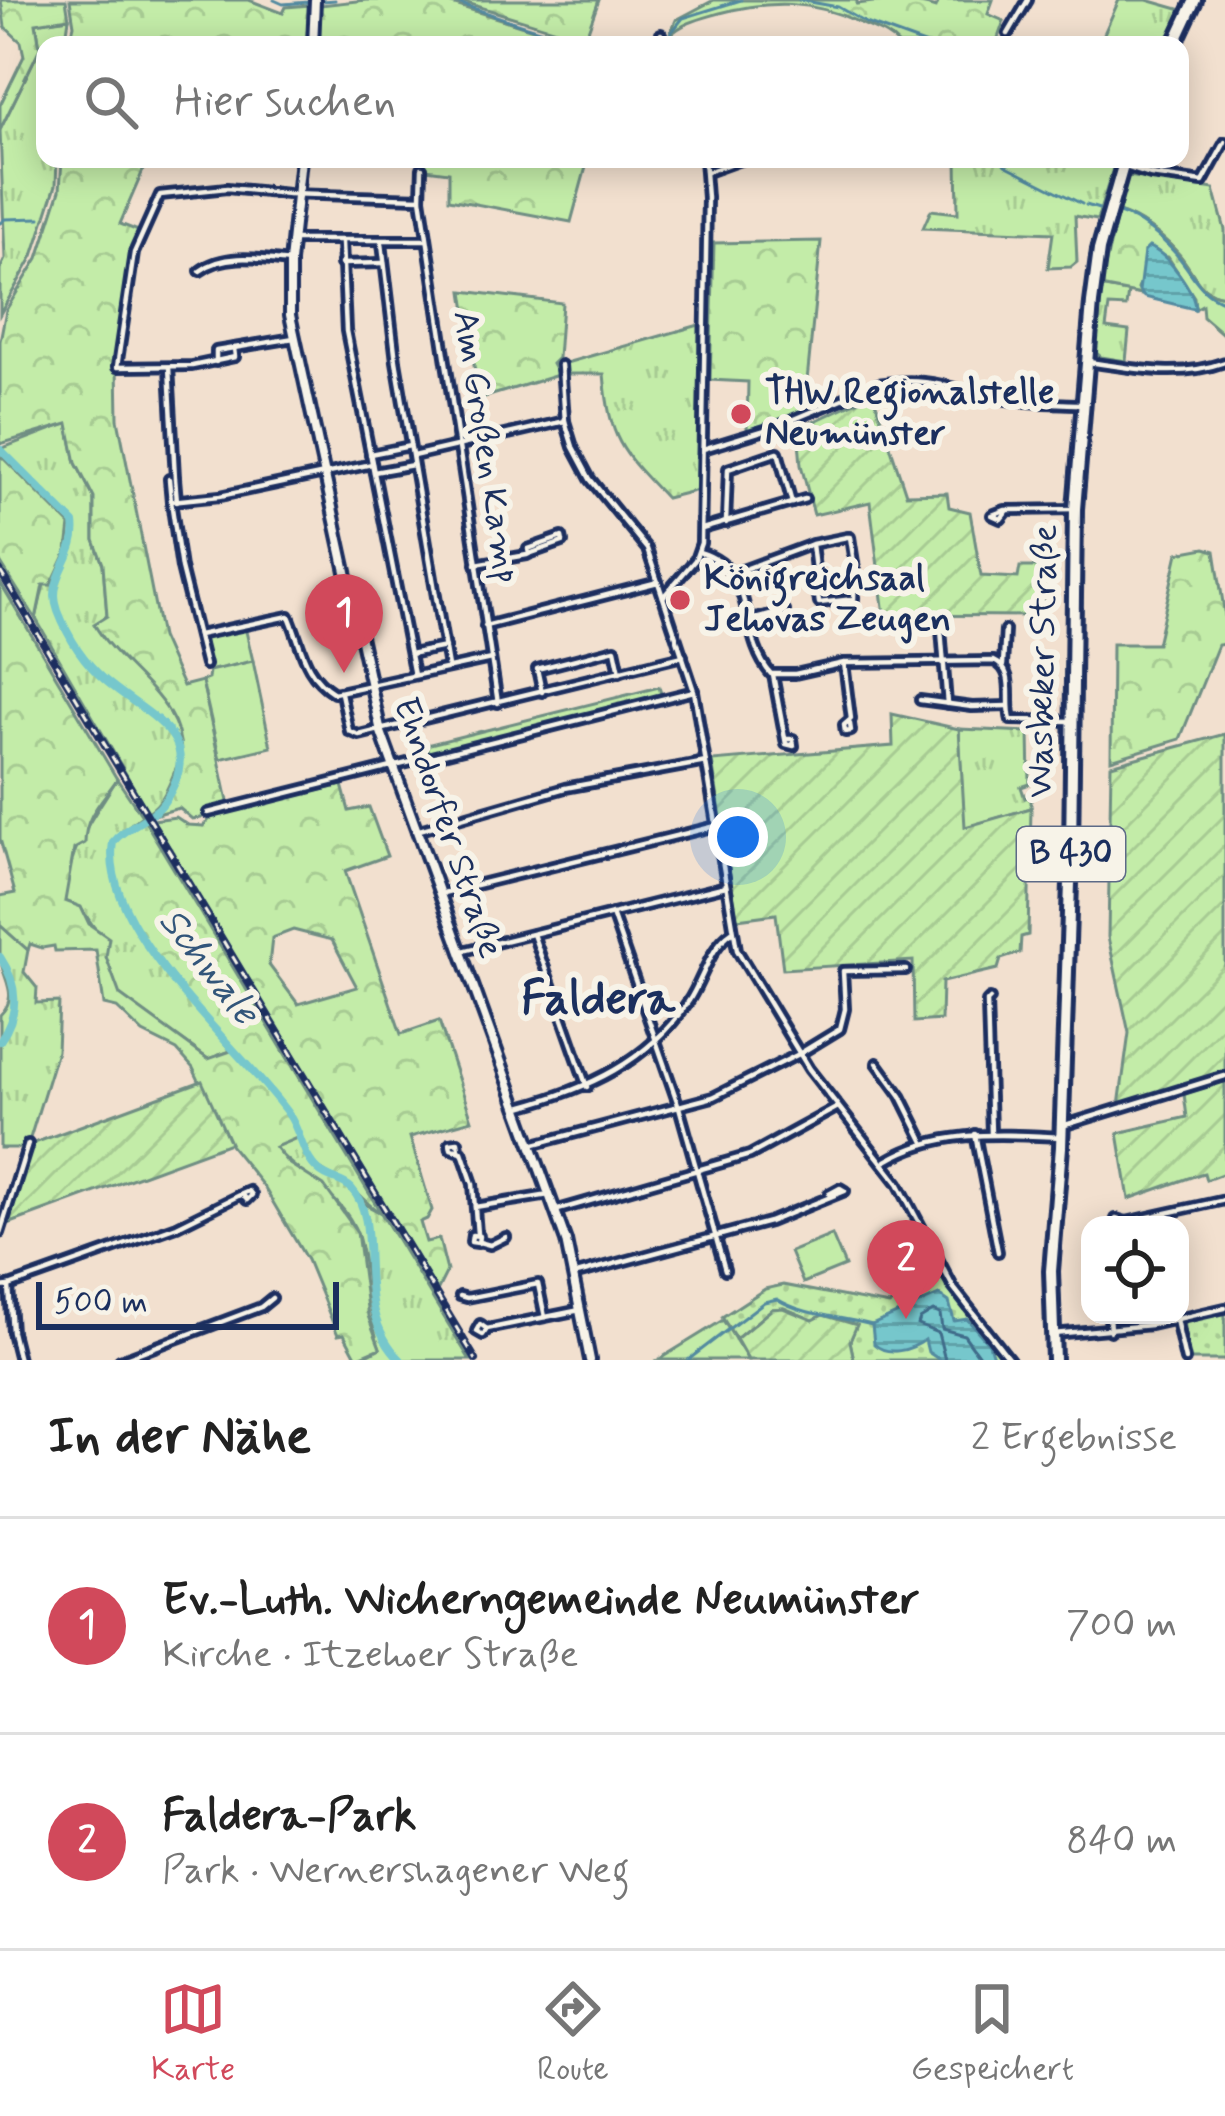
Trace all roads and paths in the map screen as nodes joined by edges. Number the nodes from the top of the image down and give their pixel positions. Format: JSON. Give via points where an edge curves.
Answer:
{"nodes":[{"id":1,"x":1028,"y":0,"type":"edge"},
{"id":2,"x":1195,"y":0,"type":"edge"},
{"id":3,"x":315,"y":4,"type":"edge"},
{"id":4,"x":1008,"y":34,"type":"dead end"},
{"id":5,"x":313,"y":36,"type":"edge"},
{"id":6,"x":1178,"y":36,"type":"edge"},
{"id":7,"x":1225,"y":142,"type":"edge"},
{"id":8,"x":1222,"y":156,"type":"edge"},
{"id":9,"x":300,"y":168,"type":"edge"},
{"id":10,"x":422,"y":168,"type":"dead end"},
{"id":11,"x":706,"y":168,"type":"edge"},
{"id":12,"x":718,"y":168,"type":"edge"},
{"id":13,"x":1122,"y":168,"type":"edge"},
{"id":14,"x":1136,"y":168,"type":"edge"},
{"id":15,"x":707,"y":172,"type":"junction"},
{"id":16,"x":297,"y":194,"type":"junction"},
{"id":17,"x":421,"y":198,"type":"junction"},
{"id":18,"x":293,"y":240,"type":"junction"},
{"id":19,"x":427,"y":240,"type":"junction"},
{"id":20,"x":342,"y":242,"type":"junction"},
{"id":21,"x":382,"y":243,"type":"junction"},
{"id":22,"x":290,"y":262,"type":"junction"},
{"id":23,"x":383,"y":262,"type":"junction"},
{"id":24,"x":341,"y":265,"type":"junction"},
{"id":25,"x":200,"y":271,"type":"dead end"},
{"id":26,"x":294,"y":338,"type":"junction"},
{"id":27,"x":1087,"y":362,"type":"junction"},
{"id":28,"x":1225,"y":362,"type":"edge"},
{"id":29,"x":561,"y":365,"type":"dead end"},
{"id":30,"x":169,"y":367,"type":"junction"},
{"id":31,"x":1083,"y":405,"type":"junction"},
{"id":32,"x":565,"y":421,"type":"junction"},
{"id":33,"x":410,"y":446,"type":"junction"},
{"id":34,"x":458,"y":447,"type":"junction"},
{"id":35,"x":703,"y":449,"type":"junction"},
{"id":36,"x":370,"y":454,"type":"junction"},
{"id":37,"x":413,"y":460,"type":"junction"},
{"id":38,"x":373,"y":468,"type":"junction"},
{"id":39,"x":323,"y":472,"type":"junction"},
{"id":40,"x":805,"y":499,"type":"dead end"},
{"id":41,"x":174,"y":501,"type":"junction"},
{"id":42,"x":792,"y":502,"type":"junction"},
{"id":43,"x":1075,"y":509,"type":"junction"},
{"id":44,"x":1008,"y":510,"type":"dead end"},
{"id":45,"x":726,"y":523,"type":"junction"},
{"id":46,"x":702,"y":529,"type":"junction"},
{"id":47,"x":812,"y":544,"type":"junction"},
{"id":48,"x":699,"y":552,"type":"junction"},
{"id":49,"x":529,"y":554,"type":"junction"},
{"id":50,"x":476,"y":563,"type":"junction"},
{"id":51,"x":734,"y":573,"type":"junction"},
{"id":52,"x":658,"y":582,"type":"junction"},
{"id":53,"x":663,"y":597,"type":"junction"},
{"id":54,"x":785,"y":611,"type":"dead end"},
{"id":55,"x":748,"y":621,"type":"junction"},
{"id":56,"x":485,"y":626,"type":"junction"},
{"id":57,"x":941,"y":629,"type":"dead end"},
{"id":58,"x":1005,"y":631,"type":"dead end"},
{"id":59,"x":198,"y":635,"type":"junction"},
{"id":60,"x":445,"y":647,"type":"junction"},
{"id":61,"x":410,"y":654,"type":"junction"},
{"id":62,"x":683,"y":656,"type":"junction"},
{"id":63,"x":490,"y":659,"type":"junction"},
{"id":64,"x":844,"y":663,"type":"junction"},
{"id":65,"x":944,"y":664,"type":"junction"},
{"id":66,"x":206,"y":665,"type":"dead end"},
{"id":67,"x":1003,"y":665,"type":"junction"},
{"id":68,"x":448,"y":667,"type":"junction"},
{"id":69,"x":620,"y":672,"type":"junction"},
{"id":70,"x":414,"y":675,"type":"junction"},
{"id":71,"x":773,"y":675,"type":"junction"},
{"id":72,"x":370,"y":684,"type":"junction"},
{"id":73,"x":694,"y":691,"type":"junction"},
{"id":74,"x":542,"y":692,"type":"junction"},
{"id":75,"x":341,"y":693,"type":"junction"},
{"id":76,"x":920,"y":700,"type":"dead end"},
{"id":77,"x":497,"y":703,"type":"junction"},
{"id":78,"x":947,"y":704,"type":"junction"},
{"id":79,"x":1008,"y":706,"type":"junction"},
{"id":80,"x":1073,"y":722,"type":"junction"},
{"id":81,"x":850,"y":724,"type":"dead end"},
{"id":82,"x":381,"y":732,"type":"junction"},
{"id":83,"x":788,"y":740,"type":"dead end"},
{"id":84,"x":706,"y":762,"type":"junction"},
{"id":85,"x":393,"y":767,"type":"junction"},
{"id":86,"x":208,"y":813,"type":"dead end"},
{"id":87,"x":716,"y":826,"type":"junction"},
{"id":88,"x":416,"y":832,"type":"junction"},
{"id":89,"x":725,"y":886,"type":"junction"},
{"id":90,"x":439,"y":894,"type":"junction"},
{"id":91,"x":613,"y":914,"type":"junction"},
{"id":92,"x":733,"y":932,"type":"junction"},
{"id":93,"x":533,"y":934,"type":"junction"},
{"id":94,"x":460,"y":952,"type":"junction"},
{"id":95,"x":907,"y":970,"type":"dead end"},
{"id":96,"x":990,"y":999,"type":"dead end"},
{"id":97,"x":657,"y":1040,"type":"junction"},
{"id":98,"x":799,"y":1054,"type":"junction"},
{"id":99,"x":877,"y":1064,"type":"dead end"},
{"id":100,"x":1225,"y":1076,"type":"edge"},
{"id":101,"x":586,"y":1087,"type":"junction"},
{"id":102,"x":679,"y":1107,"type":"junction"},
{"id":103,"x":838,"y":1107,"type":"junction"},
{"id":104,"x":517,"y":1108,"type":"junction"},
{"id":105,"x":1062,"y":1131,"type":"junction"},
{"id":106,"x":991,"y":1133,"type":"junction"},
{"id":107,"x":975,"y":1135,"type":"junction"},
{"id":108,"x":28,"y":1144,"type":"dead end"},
{"id":109,"x":925,"y":1144,"type":"junction"},
{"id":110,"x":531,"y":1145,"type":"junction"},
{"id":111,"x":459,"y":1148,"type":"dead end"},
{"id":112,"x":884,"y":1162,"type":"junction"},
{"id":113,"x":698,"y":1172,"type":"junction"},
{"id":114,"x":242,"y":1194,"type":"dead end"},
{"id":115,"x":830,"y":1194,"type":"dead end"},
{"id":116,"x":549,"y":1195,"type":"junction"},
{"id":117,"x":1225,"y":1200,"type":"edge"},
{"id":118,"x":475,"y":1207,"type":"junction"},
{"id":119,"x":555,"y":1210,"type":"junction"},
{"id":120,"x":1153,"y":1216,"type":"edge"},
{"id":121,"x":0,"y":1233,"type":"edge"},
{"id":122,"x":506,"y":1237,"type":"dead end"},
{"id":123,"x":716,"y":1238,"type":"junction"},
{"id":124,"x":998,"y":1252,"type":"dead end"},
{"id":125,"x":725,"y":1270,"type":"dead end"},
{"id":126,"x":943,"y":1271,"type":"junction"},
{"id":127,"x":572,"y":1275,"type":"junction"},
{"id":128,"x":9,"y":1286,"type":"junction"},
{"id":129,"x":917,"y":1286,"type":"dead end"},
{"id":130,"x":0,"y":1287,"type":"edge"},
{"id":131,"x":460,"y":1296,"type":"dead end"},
{"id":132,"x":272,"y":1298,"type":"dead end"},
{"id":133,"x":1225,"y":1308,"type":"edge"},
{"id":134,"x":580,"y":1310,"type":"junction"},
{"id":135,"x":1189,"y":1314,"type":"edge"},
{"id":136,"x":545,"y":1317,"type":"junction"},
{"id":137,"x":1110,"y":1324,"type":"edge"},
{"id":138,"x":1140,"y":1324,"type":"edge"},
{"id":139,"x":1177,"y":1324,"type":"edge"},
{"id":140,"x":487,"y":1329,"type":"dead end"},
{"id":141,"x":1110,"y":1330,"type":"junction"},
{"id":142,"x":1055,"y":1334,"type":"junction"},
{"id":143,"x":19,"y":1360,"type":"edge"},
{"id":144,"x":120,"y":1360,"type":"edge"},
{"id":145,"x":590,"y":1360,"type":"edge"},
{"id":146,"x":1010,"y":1360,"type":"edge"},
{"id":147,"x":1057,"y":1360,"type":"edge"},
{"id":148,"x":1185,"y":1360,"type":"edge"}],
"edges":[{"from":1,"to":4,"type":"street"},
{"from":2,"to":6,"type":"main road"},
{"from":3,"to":5,"type":"street"},
{"from":7,"to":8,"type":"street"},
{"from":8,"to":14,"type":"street","via":[[1203,182]]},
{"from":9,"to":16,"type":"street","name":"Ehndorfer Straße"},
{"from":10,"to":17,"type":"street","name":"Am Großen Kamp"},
{"from":11,"to":15,"type":"street"},
{"from":12,"to":15,"type":"street"},
{"from":13,"to":27,"type":"main road","name":"Wasbeker Straße","number":"B 430","via":[[1099,250]]},
{"from":15,"to":35,"type":"street"},
{"from":16,"to":17,"type":"street"},
{"from":16,"to":18,"type":"street","name":"Ehndorfer Straße"},
{"from":16,"to":30,"type":"street","via":[[202,188],[160,195],[134,253],[117,367]]},
{"from":17,"to":19,"type":"street","name":"Am Großen Kamp"},
{"from":18,"to":20,"type":"street"},
{"from":18,"to":22,"type":"street","name":"Ehndorfer Straße"},
{"from":19,"to":21,"type":"street"},
{"from":19,"to":34,"type":"street","name":"Am Großen Kamp"},
{"from":20,"to":21,"type":"street"},
{"from":20,"to":24,"type":"street"},
{"from":21,"to":23,"type":"street"},
{"from":22,"to":25,"type":"street","via":[[228,260]]},
{"from":22,"to":26,"type":"street","name":"Ehndorfer Straße"},
{"from":23,"to":24,"type":"street"},
{"from":23,"to":33,"type":"street"},
{"from":24,"to":36,"type":"street"},
{"from":26,"to":30,"type":"street"},
{"from":26,"to":39,"type":"street","name":"Ehndorfer Straße"},
{"from":27,"to":28,"type":"street","via":[[1166,373]]},
{"from":27,"to":31,"type":"main road","name":"Wasbeker Straße","number":"B 430"},
{"from":29,"to":32,"type":"street"},
{"from":30,"to":41,"type":"street"},
{"from":31,"to":35,"type":"street","via":[[893,382]]},
{"from":31,"to":43,"type":"main road","name":"Wasbeker Straße","number":"B 430"},
{"from":32,"to":34,"type":"street"},
{"from":32,"to":52,"type":"street","via":[[578,459],[641,539]]},
{"from":33,"to":36,"type":"street"},
{"from":33,"to":37,"type":"street"},
{"from":34,"to":37,"type":"street"},
{"from":34,"to":50,"type":"street","name":"Am Großen Kamp"},
{"from":35,"to":46,"type":"street"},
{"from":36,"to":38,"type":"street"},
{"from":37,"to":38,"type":"street"},
{"from":37,"to":60,"type":"street"},
{"from":38,"to":39,"type":"street"},
{"from":38,"to":61,"type":"street"},
{"from":39,"to":41,"type":"street"},
{"from":39,"to":72,"type":"street","name":"Ehndorfer Straße"},
{"from":40,"to":42,"type":"street"},
{"from":41,"to":59,"type":"street"},
{"from":42,"to":45,"type":"street"},
{"from":42,"to":45,"type":"street","via":[[782,451],[728,469]]},
{"from":43,"to":44,"type":"street"},
{"from":43,"to":80,"type":"main road","name":"Wasbeker Straße","number":"B 430"},
{"from":45,"to":46,"type":"street"},
{"from":46,"to":48,"type":"street"},
{"from":47,"to":47,"type":"street","via":[[852,538],[854,599],[820,604]]},
{"from":47,"to":51,"type":"street"},
{"from":48,"to":51,"type":"street"},
{"from":48,"to":53,"type":"street"},
{"from":49,"to":49,"type":"street","via":[[527,549],[562,538],[563,542]]},
{"from":49,"to":50,"type":"street"},
{"from":50,"to":56,"type":"street","name":"Am Großen Kamp"},
{"from":51,"to":55,"type":"street"},
{"from":52,"to":53,"type":"street"},
{"from":52,"to":56,"type":"street"},
{"from":53,"to":62,"type":"street"},
{"from":54,"to":55,"type":"street"},
{"from":55,"to":71,"type":"street"},
{"from":56,"to":63,"type":"street","name":"Am Großen Kamp"},
{"from":57,"to":65,"type":"street"},
{"from":58,"to":67,"type":"street"},
{"from":59,"to":66,"type":"street"},
{"from":59,"to":75,"type":"street","via":[[287,615],[312,675]]},
{"from":60,"to":61,"type":"street"},
{"from":60,"to":68,"type":"street"},
{"from":61,"to":70,"type":"street"},
{"from":62,"to":69,"type":"street"},
{"from":62,"to":73,"type":"street"},
{"from":63,"to":68,"type":"street"},
{"from":63,"to":77,"type":"street","name":"Am Großen Kamp"},
{"from":64,"to":65,"type":"street"},
{"from":64,"to":71,"type":"street"},
{"from":64,"to":81,"type":"street"},
{"from":65,"to":67,"type":"street"},
{"from":65,"to":78,"type":"street"},
{"from":67,"to":79,"type":"street"},
{"from":68,"to":70,"type":"street"},
{"from":69,"to":74,"type":"street"},
{"from":69,"to":74,"type":"street","via":[[615,649],[537,668]]},
{"from":70,"to":72,"type":"street"},
{"from":71,"to":83,"type":"street"},
{"from":72,"to":75,"type":"street"},
{"from":72,"to":82,"type":"street","name":"Ehndorfer Straße"},
{"from":73,"to":84,"type":"street"},
{"from":73,"to":85,"type":"street"},
{"from":74,"to":77,"type":"street"},
{"from":75,"to":82,"type":"street","via":[[353,735]]},
{"from":76,"to":78,"type":"street"},
{"from":77,"to":82,"type":"street"},
{"from":78,"to":79,"type":"street"},
{"from":79,"to":80,"type":"street","via":[[1013,721]]},
{"from":80,"to":105,"type":"main road","name":"Wasbeker Straße","number":"B 430"},
{"from":82,"to":85,"type":"street","name":"Ehndorfer Straße"},
{"from":84,"to":87,"type":"street"},
{"from":84,"to":88,"type":"street","via":[[565,788]]},
{"from":85,"to":86,"type":"street"},
{"from":85,"to":88,"type":"street","name":"Ehndorfer Straße"},
{"from":87,"to":89,"type":"street"},
{"from":87,"to":90,"type":"street"},
{"from":88,"to":90,"type":"street","name":"Ehndorfer Straße"},
{"from":89,"to":91,"type":"street"},
{"from":89,"to":92,"type":"street"},
{"from":90,"to":94,"type":"street","name":"Ehndorfer Straße"},
{"from":91,"to":93,"type":"street"},
{"from":91,"to":97,"type":"street"},
{"from":92,"to":97,"type":"street"},
{"from":92,"to":98,"type":"street"},
{"from":93,"to":94,"type":"street"},
{"from":93,"to":101,"type":"street"},
{"from":94,"to":104,"type":"street","name":"Ehndorfer Straße"},
{"from":95,"to":98,"type":"street","via":[[843,971],[840,1029]]},
{"from":96,"to":106,"type":"street"},
{"from":97,"to":101,"type":"street"},
{"from":97,"to":102,"type":"street"},
{"from":98,"to":102,"type":"street"},
{"from":98,"to":103,"type":"street"},
{"from":99,"to":109,"type":"street"},
{"from":100,"to":105,"type":"street"},
{"from":101,"to":104,"type":"street"},
{"from":102,"to":110,"type":"street"},
{"from":102,"to":113,"type":"street"},
{"from":103,"to":112,"type":"street"},
{"from":103,"to":113,"type":"street","via":[[774,1144]]},
{"from":104,"to":110,"type":"street","name":"Ehndorfer Straße"},
{"from":105,"to":106,"type":"street"},
{"from":105,"to":142,"type":"main road","name":"Wasbeker Straße","number":"B 430"},
{"from":106,"to":107,"type":"street"},
{"from":107,"to":109,"type":"street"},
{"from":107,"to":124,"type":"street"},
{"from":108,"to":121,"type":"street"},
{"from":109,"to":112,"type":"street"},
{"from":110,"to":116,"type":"street","name":"Ehndorfer Straße"},
{"from":111,"to":118,"type":"street"},
{"from":112,"to":126,"type":"street"},
{"from":113,"to":119,"type":"street"},
{"from":113,"to":123,"type":"street"},
{"from":114,"to":128,"type":"street"},
{"from":115,"to":123,"type":"street"},
{"from":116,"to":118,"type":"street"},
{"from":116,"to":119,"type":"street","name":"Ehndorfer Straße"},
{"from":117,"to":120,"type":"street"},
{"from":118,"to":122,"type":"street","via":[[478,1238],[490,1245]]},
{"from":119,"to":127,"type":"street","name":"Ehndorfer Straße"},
{"from":123,"to":125,"type":"street"},
{"from":123,"to":127,"type":"street"},
{"from":126,"to":129,"type":"street"},
{"from":126,"to":146,"type":"street"},
{"from":127,"to":134,"type":"street","name":"Ehndorfer Straße"},
{"from":128,"to":130,"type":"street"},
{"from":128,"to":143,"type":"street"},
{"from":131,"to":136,"type":"street","via":[[538,1284]]},
{"from":132,"to":144,"type":"street"},
{"from":133,"to":135,"type":"street"},
{"from":134,"to":136,"type":"street"},
{"from":134,"to":145,"type":"street","name":"Ehndorfer Straße"},
{"from":136,"to":140,"type":"street"},
{"from":137,"to":141,"type":"street"},
{"from":138,"to":141,"type":"street"},
{"from":139,"to":148,"type":"street"},
{"from":141,"to":142,"type":"street"},
{"from":142,"to":147,"type":"main road","name":"Wasbeker Straße","number":"B 430"}]}
